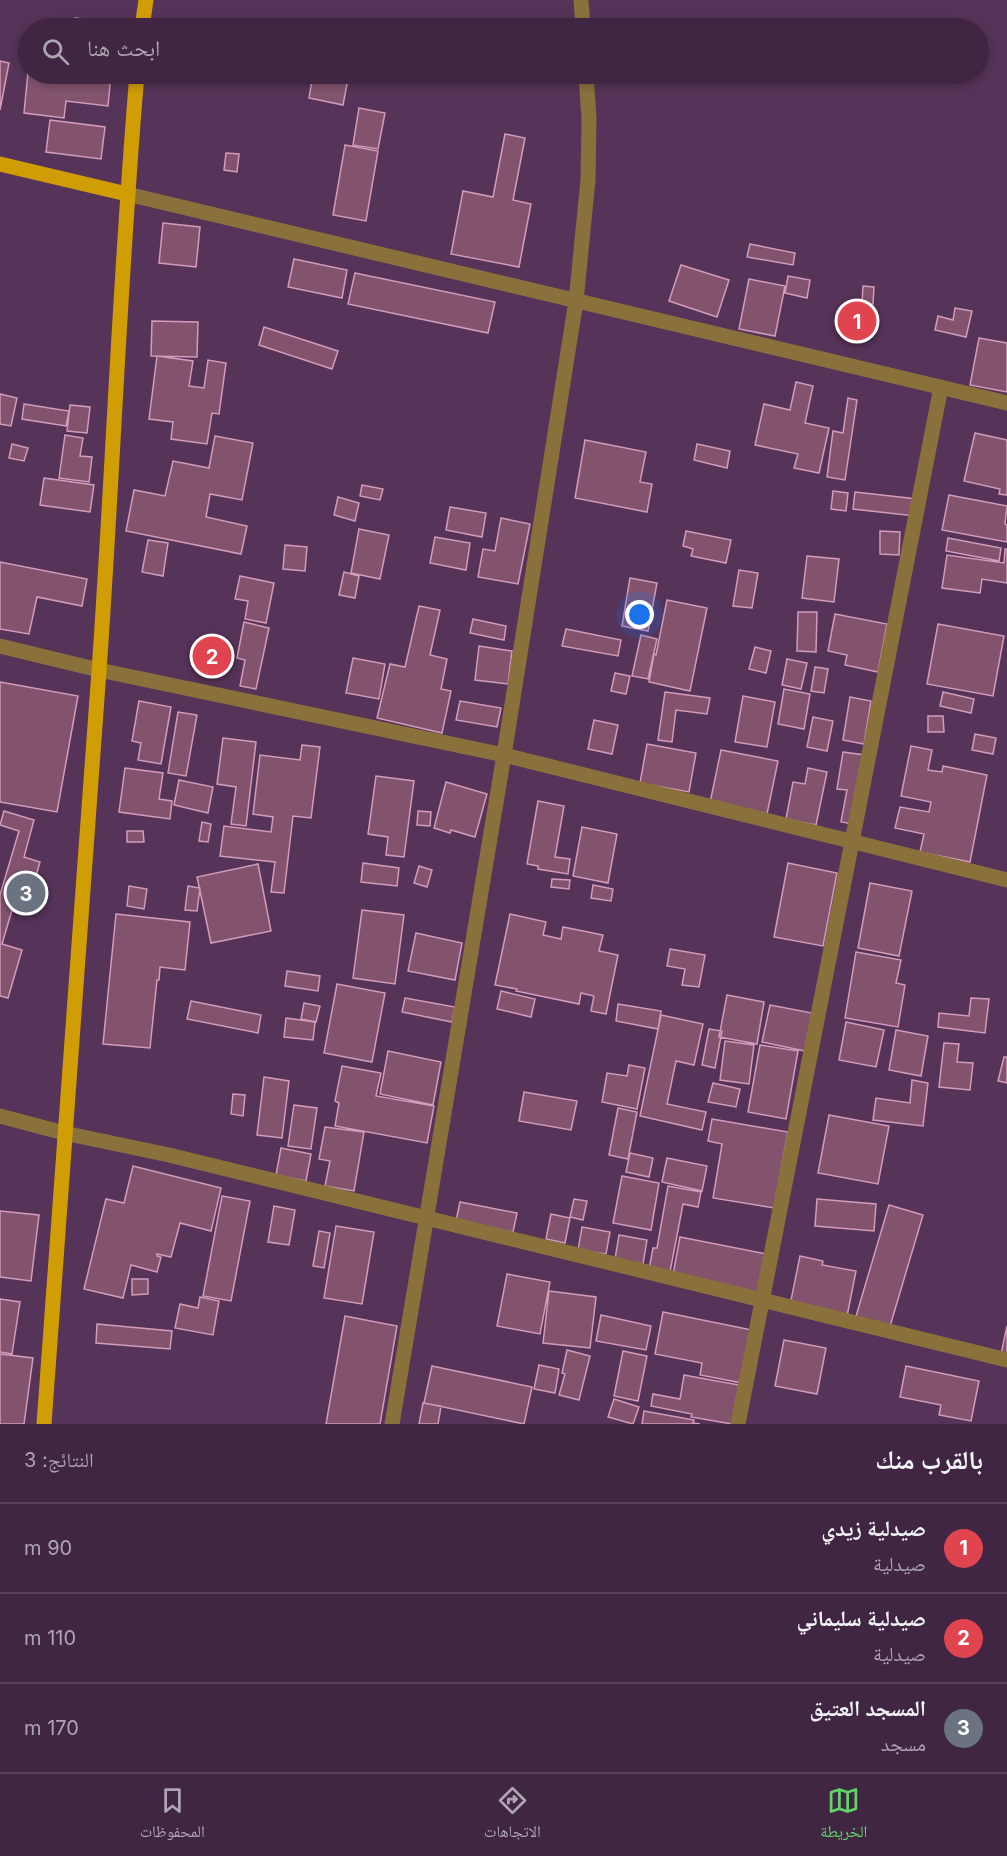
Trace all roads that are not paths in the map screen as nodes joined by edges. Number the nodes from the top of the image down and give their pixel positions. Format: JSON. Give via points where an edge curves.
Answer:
{"nodes":[{"id":1,"x":146,"y":0,"type":"edge"},
{"id":2,"x":581,"y":0,"type":"edge"},
{"id":3,"x":143,"y":18,"type":"edge"},
{"id":4,"x":582,"y":18,"type":"edge"},
{"id":5,"x":136,"y":84,"type":"edge"},
{"id":6,"x":587,"y":84,"type":"edge"},
{"id":7,"x":0,"y":164,"type":"edge"},
{"id":8,"x":127,"y":194,"type":"junction"},
{"id":9,"x":576,"y":301,"type":"junction"},
{"id":10,"x":941,"y":387,"type":"junction"},
{"id":11,"x":1007,"y":403,"type":"edge"},
{"id":12,"x":0,"y":646,"type":"edge"},
{"id":13,"x":99,"y":670,"type":"junction"},
{"id":14,"x":504,"y":755,"type":"junction"},
{"id":15,"x":852,"y":842,"type":"junction"},
{"id":16,"x":1007,"y":880,"type":"edge"},
{"id":17,"x":0,"y":1116,"type":"edge"},
{"id":18,"x":64,"y":1133,"type":"junction"},
{"id":19,"x":427,"y":1218,"type":"junction"},
{"id":20,"x":762,"y":1300,"type":"junction"},
{"id":21,"x":1007,"y":1360,"type":"edge"},
{"id":22,"x":44,"y":1424,"type":"edge"},
{"id":23,"x":392,"y":1424,"type":"edge"},
{"id":24,"x":738,"y":1424,"type":"edge"}],
"edges":[{"from":1,"to":3,"type":"main road"},
{"from":2,"to":4,"type":"street"},
{"from":5,"to":8,"type":"main road"},
{"from":6,"to":9,"type":"street","via":[[588,170]]},
{"from":7,"to":8,"type":"main road"},
{"from":8,"to":9,"type":"street"},
{"from":8,"to":13,"type":"main road"},
{"from":9,"to":10,"type":"street"},
{"from":9,"to":14,"type":"street"},
{"from":10,"to":11,"type":"street"},
{"from":10,"to":15,"type":"street"},
{"from":12,"to":13,"type":"street"},
{"from":13,"to":14,"type":"street"},
{"from":13,"to":18,"type":"main road"},
{"from":14,"to":15,"type":"street"},
{"from":14,"to":19,"type":"street"},
{"from":15,"to":16,"type":"street"},
{"from":15,"to":20,"type":"street"},
{"from":17,"to":18,"type":"street"},
{"from":18,"to":19,"type":"street"},
{"from":18,"to":22,"type":"main road"},
{"from":19,"to":20,"type":"street"},
{"from":19,"to":23,"type":"street"},
{"from":20,"to":21,"type":"street"},
{"from":20,"to":24,"type":"street"}]}
